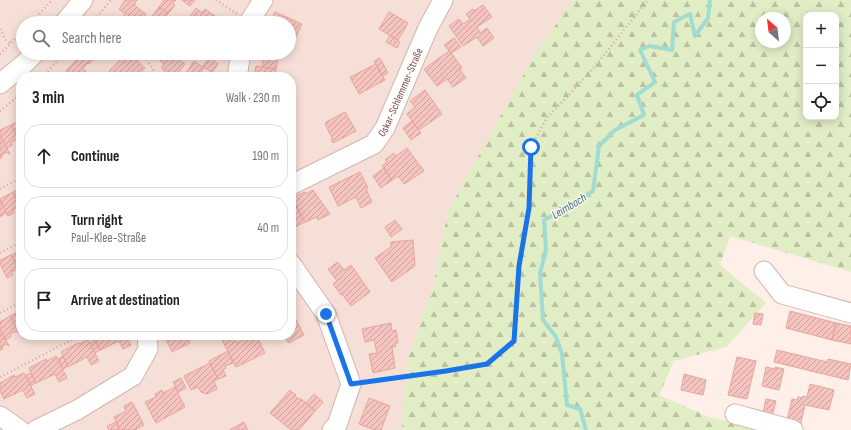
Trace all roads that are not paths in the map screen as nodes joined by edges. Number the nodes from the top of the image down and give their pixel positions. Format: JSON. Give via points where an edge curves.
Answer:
{"nodes":[{"id":1,"x":83,"y":0,"type":"edge"},
{"id":2,"x":263,"y":0,"type":"edge"},
{"id":3,"x":443,"y":0,"type":"edge"},
{"id":4,"x":70,"y":16,"type":"edge"},
{"id":5,"x":252,"y":16,"type":"edge"},
{"id":6,"x":28,"y":60,"type":"edge"},
{"id":7,"x":241,"y":60,"type":"edge"},
{"id":8,"x":238,"y":72,"type":"edge"},
{"id":9,"x":0,"y":84,"type":"edge"},
{"id":10,"x":296,"y":183,"type":"edge"},
{"id":11,"x":296,"y":271,"type":"edge"},
{"id":12,"x":764,"y":271,"type":"dead end"},
{"id":13,"x":851,"y":313,"type":"edge"},
{"id":14,"x":147,"y":340,"type":"edge"},
{"id":15,"x":735,"y":414,"type":"dead end"},
{"id":16,"x":0,"y":416,"type":"edge"},
{"id":17,"x":20,"y":430,"type":"edge"},
{"id":18,"x":36,"y":430,"type":"edge"},
{"id":19,"x":332,"y":430,"type":"edge"},
{"id":20,"x":793,"y":430,"type":"edge"}],
"edges":[{"from":1,"to":4,"type":"street"},
{"from":2,"to":5,"type":"street"},
{"from":3,"to":10,"type":"street","name":"Oskar-Schlemmer-Straße","via":[[428,28],[385,128],[374,144]]},
{"from":6,"to":9,"type":"street"},
{"from":7,"to":8,"type":"street"},
{"from":11,"to":19,"type":"street","via":[[326,314],[351,384],[337,426]]},
{"from":12,"to":13,"type":"street","via":[[782,294]]},
{"from":14,"to":18,"type":"street","via":[[148,349],[133,376],[77,410]]},
{"from":15,"to":20,"type":"street"},
{"from":16,"to":17,"type":"street"}]}
